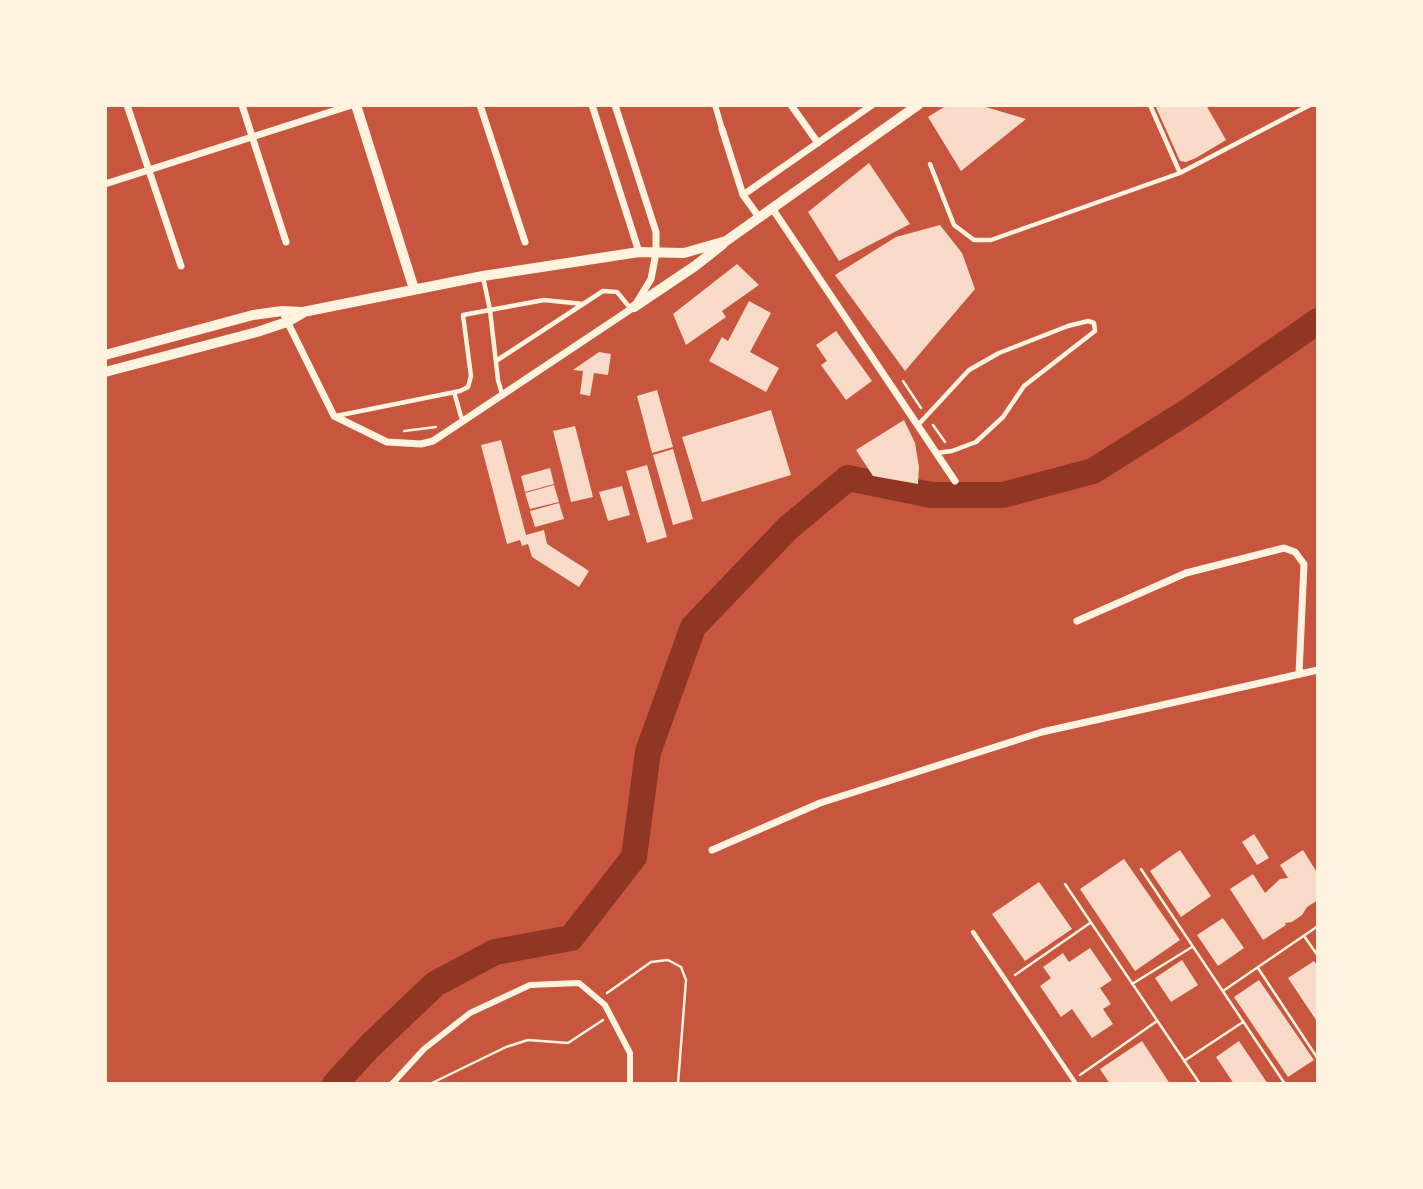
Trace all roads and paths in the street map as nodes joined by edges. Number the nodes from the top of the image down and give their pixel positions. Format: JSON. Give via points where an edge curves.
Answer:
{"nodes":[{"id":1,"x":127,"y":105,"type":"edge"},
{"id":2,"x":242,"y":105,"type":"edge"},
{"id":3,"x":354,"y":105,"type":"edge"},
{"id":4,"x":480,"y":105,"type":"edge"},
{"id":5,"x":592,"y":105,"type":"edge"},
{"id":6,"x":615,"y":105,"type":"edge"},
{"id":7,"x":715,"y":105,"type":"edge"},
{"id":8,"x":791,"y":105,"type":"edge"},
{"id":9,"x":872,"y":105,"type":"edge"},
{"id":10,"x":918,"y":105,"type":"edge"},
{"id":11,"x":1150,"y":105,"type":"edge"},
{"id":12,"x":1310,"y":105,"type":"edge"},
{"id":13,"x":722,"y":129,"type":"joint"},
{"id":14,"x":252,"y":137,"type":"junction"},
{"id":15,"x":818,"y":143,"type":"junction"},
{"id":16,"x":930,"y":164,"type":"dead end"},
{"id":17,"x":149,"y":170,"type":"junction"},
{"id":18,"x":1180,"y":173,"type":"junction"},
{"id":19,"x":105,"y":184,"type":"edge"},
{"id":20,"x":743,"y":195,"type":"junction"},
{"id":21,"x":772,"y":208,"type":"junction"},
{"id":22,"x":759,"y":218,"type":"junction"},
{"id":23,"x":726,"y":241,"type":"junction"},
{"id":24,"x":286,"y":242,"type":"dead end"},
{"id":25,"x":525,"y":242,"type":"dead end"},
{"id":26,"x":639,"y":253,"type":"junction"},
{"id":27,"x":656,"y":253,"type":"junction"},
{"id":28,"x":181,"y":266,"type":"dead end"},
{"id":29,"x":483,"y":276,"type":"junction"},
{"id":30,"x":414,"y":289,"type":"junction"},
{"id":31,"x":584,"y":304,"type":"junction"},
{"id":32,"x":633,"y":308,"type":"junction"},
{"id":33,"x":489,"y":310,"type":"junction"},
{"id":34,"x":282,"y":311,"type":"junction"},
{"id":35,"x":303,"y":312,"type":"junction"},
{"id":36,"x":287,"y":322,"type":"junction"},
{"id":37,"x":198,"y":329,"type":"junction"},
{"id":38,"x":202,"y":347,"type":"junction"},
{"id":39,"x":105,"y":355,"type":"edge"},
{"id":40,"x":496,"y":362,"type":"junction"},
{"id":41,"x":105,"y":372,"type":"edge"},
{"id":42,"x":454,"y":392,"type":"junction"},
{"id":43,"x":503,"y":395,"type":"junction"},
{"id":44,"x":334,"y":416,"type":"junction"},
{"id":45,"x":462,"y":420,"type":"junction"},
{"id":46,"x":918,"y":425,"type":"junction"},
{"id":47,"x":455,"y":426,"type":"junction"},
{"id":48,"x":396,"y":433,"type":"dead end"},
{"id":49,"x":936,"y":453,"type":"junction"},
{"id":50,"x":955,"y":481,"type":"dead end"},
{"id":51,"x":1077,"y":621,"type":"dead end"},
{"id":52,"x":1318,"y":670,"type":"edge"},
{"id":53,"x":1299,"y":674,"type":"junction"},
{"id":54,"x":712,"y":850,"type":"dead end"},
{"id":55,"x":1141,"y":869,"type":"dead end"},
{"id":56,"x":1065,"y":884,"type":"dead end"},
{"id":57,"x":1091,"y":922,"type":"junction"},
{"id":58,"x":1318,"y":926,"type":"edge"},
{"id":59,"x":973,"y":932,"type":"dead end"},
{"id":60,"x":1304,"y":936,"type":"junction"},
{"id":61,"x":1192,"y":946,"type":"junction"},
{"id":62,"x":1318,"y":956,"type":"edge"},
{"id":63,"x":1258,"y":968,"type":"junction"},
{"id":64,"x":1006,"y":981,"type":"junction"},
{"id":65,"x":1132,"y":984,"type":"junction"},
{"id":66,"x":1223,"y":991,"type":"junction"},
{"id":67,"x":598,"y":999,"type":"junction"},
{"id":68,"x":610,"y":1015,"type":"junction"},
{"id":69,"x":1157,"y":1021,"type":"junction"},
{"id":70,"x":1243,"y":1021,"type":"junction"},
{"id":71,"x":1318,"y":1059,"type":"edge"},
{"id":72,"x":1184,"y":1061,"type":"junction"},
{"id":73,"x":1074,"y":1082,"type":"edge"},
{"id":74,"x":392,"y":1084,"type":"edge"},
{"id":75,"x":430,"y":1084,"type":"edge"},
{"id":76,"x":630,"y":1084,"type":"edge"},
{"id":77,"x":678,"y":1084,"type":"edge"},
{"id":78,"x":1200,"y":1084,"type":"edge"},
{"id":79,"x":1285,"y":1084,"type":"edge"}],
"edges":[{"from":1,"to":17,"type":"street"},
{"from":2,"to":14,"type":"street"},
{"from":3,"to":14,"type":"street"},
{"from":3,"to":30,"type":"street"},
{"from":4,"to":25,"type":"street"},
{"from":5,"to":26,"type":"street"},
{"from":6,"to":27,"type":"street","via":[[656,232]]},
{"from":7,"to":13,"type":"street"},
{"from":8,"to":15,"type":"street"},
{"from":9,"to":15,"type":"street"},
{"from":10,"to":21,"type":"street"},
{"from":11,"to":18,"type":"lane"},
{"from":12,"to":18,"type":"lane"},
{"from":13,"to":20,"type":"street"},
{"from":14,"to":17,"type":"street"},
{"from":14,"to":24,"type":"street"},
{"from":15,"to":20,"type":"street"},
{"from":16,"to":18,"type":"lane","via":[[954,226],[974,240],[991,240]]},
{"from":17,"to":19,"type":"street"},
{"from":17,"to":28,"type":"street"},
{"from":20,"to":22,"type":"street"},
{"from":21,"to":22,"type":"street"},
{"from":21,"to":46,"type":"street"},
{"from":22,"to":23,"type":"street"},
{"from":23,"to":27,"type":"street","via":[[684,253]]},
{"from":23,"to":32,"type":"street"},
{"from":26,"to":27,"type":"street"},
{"from":26,"to":29,"type":"street"},
{"from":27,"to":32,"type":"street","via":[[651,279]]},
{"from":29,"to":30,"type":"street"},
{"from":29,"to":33,"type":"lane"},
{"from":30,"to":35,"type":"street"},
{"from":31,"to":32,"type":"lane","via":[[610,290]]},
{"from":31,"to":33,"type":"lane","via":[[544,300]]},
{"from":31,"to":40,"type":"lane"},
{"from":32,"to":43,"type":"street"},
{"from":33,"to":40,"type":"lane"},
{"from":33,"to":42,"type":"lane","via":[[463,315],[471,376],[468,387]]},
{"from":34,"to":35,"type":"street"},
{"from":34,"to":36,"type":"street"},
{"from":34,"to":37,"type":"street"},
{"from":35,"to":36,"type":"street"},
{"from":36,"to":38,"type":"street"},
{"from":36,"to":44,"type":"street"},
{"from":37,"to":38,"type":"street"},
{"from":37,"to":39,"type":"street"},
{"from":38,"to":41,"type":"street"},
{"from":40,"to":43,"type":"lane"},
{"from":42,"to":44,"type":"lane"},
{"from":42,"to":45,"type":"lane"},
{"from":43,"to":45,"type":"street"},
{"from":44,"to":47,"type":"street","via":[[387,442],[421,444]]},
{"from":45,"to":47,"type":"street"},
{"from":46,"to":49,"type":"street"},
{"from":46,"to":49,"type":"lane","via":[[969,370],[1068,326],[1094,323],[1095,331],[1024,386],[1003,417],[976,442]]},
{"from":47,"to":48,"type":"path"},
{"from":49,"to":50,"type":"street"},
{"from":51,"to":53,"type":"street","via":[[1186,573],[1284,548],[1295,552],[1304,564]]},
{"from":52,"to":53,"type":"street"},
{"from":53,"to":54,"type":"street","via":[[1042,732],[820,803]]},
{"from":55,"to":61,"type":"path"},
{"from":56,"to":57,"type":"path"},
{"from":57,"to":64,"type":"path"},
{"from":57,"to":65,"type":"path"},
{"from":58,"to":60,"type":"path"},
{"from":59,"to":64,"type":"lane"},
{"from":60,"to":62,"type":"path"},
{"from":60,"to":63,"type":"path"},
{"from":61,"to":65,"type":"path"},
{"from":61,"to":66,"type":"path"},
{"from":63,"to":66,"type":"path"},
{"from":63,"to":71,"type":"path"},
{"from":64,"to":73,"type":"lane"},
{"from":65,"to":69,"type":"path"},
{"from":66,"to":70,"type":"path"},
{"from":67,"to":68,"type":"street"},
{"from":67,"to":74,"type":"street","via":[[579,983],[530,985],[470,1013],[424,1049]]},
{"from":67,"to":77,"type":"path","via":[[650,962],[668,960],[681,967],[686,980]]},
{"from":68,"to":75,"type":"path","via":[[568,1043],[517,1043]]},
{"from":68,"to":76,"type":"street","via":[[630,1053]]},
{"from":69,"to":72,"type":"path"},
{"from":69,"to":73,"type":"path"},
{"from":70,"to":72,"type":"path"},
{"from":70,"to":79,"type":"path"},
{"from":72,"to":78,"type":"path"}]}
